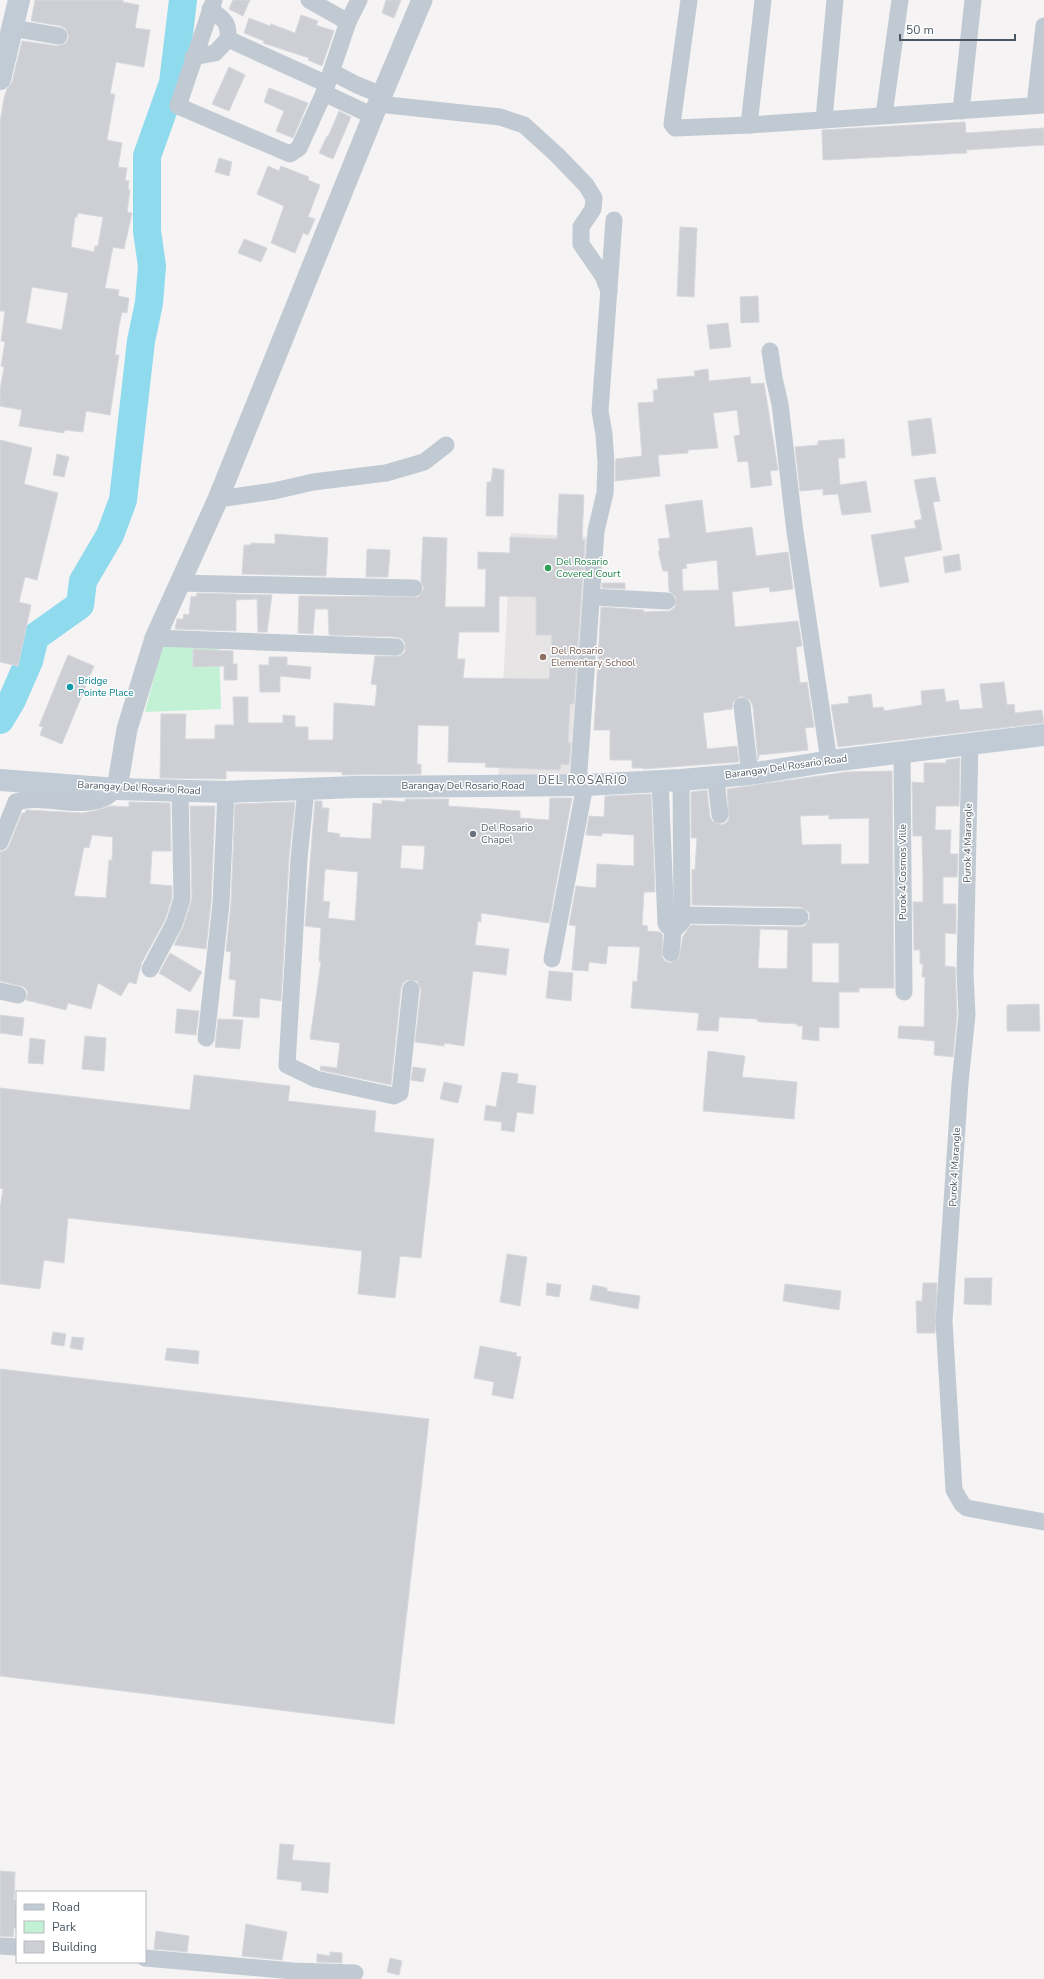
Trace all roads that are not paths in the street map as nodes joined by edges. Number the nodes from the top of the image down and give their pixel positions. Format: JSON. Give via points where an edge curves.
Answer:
{"nodes":[{"id":1,"x":19,"y":0,"type":"edge"},
{"id":2,"x":309,"y":0,"type":"edge"},
{"id":3,"x":359,"y":0,"type":"edge"},
{"id":4,"x":422,"y":0,"type":"edge"},
{"id":5,"x":689,"y":0,"type":"edge"},
{"id":6,"x":763,"y":0,"type":"edge"},
{"id":7,"x":835,"y":0,"type":"edge"},
{"id":8,"x":900,"y":0,"type":"edge"},
{"id":9,"x":973,"y":0,"type":"edge"},
{"id":10,"x":212,"y":4,"type":"edge"},
{"id":11,"x":348,"y":22,"type":"junction"},
{"id":12,"x":1044,"y":26,"type":"edge"},
{"id":13,"x":12,"y":28,"type":"junction"},
{"id":14,"x":59,"y":36,"type":"dead end"},
{"id":15,"x":228,"y":39,"type":"junction"},
{"id":16,"x":193,"y":57,"type":"junction"},
{"id":17,"x":0,"y":79,"type":"edge"},
{"id":18,"x":328,"y":83,"type":"junction"},
{"id":19,"x":378,"y":105,"type":"junction"},
{"id":20,"x":1040,"y":105,"type":"edge"},
{"id":21,"x":961,"y":111,"type":"junction"},
{"id":22,"x":884,"y":115,"type":"junction"},
{"id":23,"x":824,"y":119,"type":"junction"},
{"id":24,"x":749,"y":125,"type":"junction"},
{"id":25,"x":614,"y":220,"type":"dead end"},
{"id":26,"x":610,"y":291,"type":"junction"},
{"id":27,"x":770,"y":351,"type":"dead end"},
{"id":28,"x":446,"y":445,"type":"dead end"},
{"id":29,"x":218,"y":499,"type":"junction"},
{"id":30,"x":179,"y":583,"type":"junction"},
{"id":31,"x":414,"y":588,"type":"dead end"},
{"id":32,"x":592,"y":597,"type":"junction"},
{"id":33,"x":667,"y":601,"type":"dead end"},
{"id":34,"x":155,"y":638,"type":"junction"},
{"id":35,"x":396,"y":647,"type":"dead end"},
{"id":36,"x":742,"y":706,"type":"dead end"},
{"id":37,"x":1044,"y":735,"type":"edge"},
{"id":38,"x":970,"y":743,"type":"junction"},
{"id":39,"x":902,"y":752,"type":"junction"},
{"id":40,"x":829,"y":761,"type":"junction"},
{"id":41,"x":750,"y":774,"type":"junction"},
{"id":42,"x":718,"y":776,"type":"junction"},
{"id":43,"x":0,"y":780,"type":"edge"},
{"id":44,"x":671,"y":780,"type":"junction"},
{"id":45,"x":582,"y":785,"type":"junction"},
{"id":46,"x":117,"y":789,"type":"junction"},
{"id":47,"x":306,"y":789,"type":"junction"},
{"id":48,"x":180,"y":790,"type":"junction"},
{"id":49,"x":226,"y":792,"type":"junction"},
{"id":50,"x":720,"y":815,"type":"dead end"},
{"id":51,"x":0,"y":842,"type":"edge"},
{"id":52,"x":682,"y":915,"type":"junction"},
{"id":53,"x":800,"y":917,"type":"dead end"},
{"id":54,"x":673,"y":931,"type":"junction"},
{"id":55,"x":671,"y":953,"type":"dead end"},
{"id":56,"x":552,"y":959,"type":"dead end"},
{"id":57,"x":150,"y":968,"type":"dead end"},
{"id":58,"x":411,"y":989,"type":"dead end"},
{"id":59,"x":0,"y":991,"type":"edge"},
{"id":60,"x":904,"y":992,"type":"dead end"},
{"id":61,"x":18,"y":995,"type":"dead end"},
{"id":62,"x":206,"y":1038,"type":"dead end"},
{"id":63,"x":1044,"y":1522,"type":"edge"},
{"id":64,"x":0,"y":1946,"type":"edge"},
{"id":65,"x":16,"y":1947,"type":"edge"},
{"id":66,"x":146,"y":1958,"type":"edge"},
{"id":67,"x":355,"y":1973,"type":"dead end"}],
"edges":[{"from":1,"to":13,"type":"main road"},
{"from":2,"to":11,"type":"street"},
{"from":3,"to":11,"type":"street"},
{"from":4,"to":19,"type":"street"},
{"from":5,"to":24,"type":"street","via":[[672,124],[675,128]]},
{"from":6,"to":24,"type":"street"},
{"from":7,"to":23,"type":"street"},
{"from":8,"to":22,"type":"street"},
{"from":9,"to":21,"type":"street"},
{"from":10,"to":15,"type":"street","via":[[225,20]]},
{"from":10,"to":16,"type":"street"},
{"from":11,"to":18,"type":"street"},
{"from":12,"to":20,"type":"street"},
{"from":13,"to":14,"type":"street"},
{"from":13,"to":17,"type":"main road"},
{"from":15,"to":16,"type":"street","via":[[215,53]]},
{"from":15,"to":18,"type":"street"},
{"from":16,"to":18,"type":"street","via":[[178,106],[290,154],[300,148]]},
{"from":18,"to":19,"type":"street"},
{"from":18,"to":19,"type":"street","via":[[357,85]]},
{"from":19,"to":26,"type":"street","via":[[500,117],[524,125],[586,185],[594,198],[593,209],[582,227],[581,244]]},
{"from":19,"to":29,"type":"street"},
{"from":20,"to":21,"type":"street"},
{"from":21,"to":22,"type":"street"},
{"from":22,"to":23,"type":"street"},
{"from":23,"to":24,"type":"street"},
{"from":25,"to":26,"type":"street"},
{"from":26,"to":32,"type":"street","via":[[600,410],[605,456],[604,493],[596,531]]},
{"from":27,"to":40,"type":"street","via":[[780,404],[795,532]]},
{"from":28,"to":29,"type":"street","via":[[424,462],[386,473],[313,482]]},
{"from":29,"to":30,"type":"street"},
{"from":30,"to":31,"type":"street"},
{"from":30,"to":34,"type":"street"},
{"from":32,"to":33,"type":"street"},
{"from":32,"to":45,"type":"street"},
{"from":34,"to":35,"type":"street"},
{"from":34,"to":46,"type":"street","via":[[127,729]]},
{"from":36,"to":41,"type":"street"},
{"from":37,"to":38,"type":"main road","name":"Barangay Del Rosario Road"},
{"from":38,"to":39,"type":"main road","name":"Barangay Del Rosario Road"},
{"from":38,"to":63,"type":"street","name":"Purok 4 Marangle","via":[[965,973],[967,1015],[944,1321],[954,1490],[967,1508]]},
{"from":39,"to":40,"type":"main road","name":"Barangay Del Rosario Road"},
{"from":39,"to":60,"type":"street","name":"Purok 4 Cosmos Ville"},
{"from":40,"to":41,"type":"main road","name":"Barangay Del Rosario Road"},
{"from":41,"to":42,"type":"main road","name":"Barangay Del Rosario Road"},
{"from":42,"to":44,"type":"main road","name":"Barangay Del Rosario Road"},
{"from":42,"to":50,"type":"street"},
{"from":43,"to":46,"type":"main road","name":"Barangay Del Rosario Road"},
{"from":44,"to":45,"type":"main road","name":"Barangay Del Rosario Road"},
{"from":44,"to":52,"type":"street"},
{"from":44,"to":54,"type":"street","via":[[665,919]]},
{"from":45,"to":47,"type":"main road","name":"Barangay Del Rosario Road"},
{"from":45,"to":56,"type":"street"},
{"from":46,"to":48,"type":"main road","name":"Barangay Del Rosario Road"},
{"from":46,"to":51,"type":"street","via":[[103,799],[86,803],[27,799],[16,802]]},
{"from":47,"to":49,"type":"main road","name":"Barangay Del Rosario Road"},
{"from":47,"to":58,"type":"street","via":[[299,859],[287,1065],[316,1079],[398,1095]]},
{"from":48,"to":49,"type":"main road","name":"Barangay Del Rosario Road"},
{"from":48,"to":57,"type":"street","via":[[182,899],[174,924]]},
{"from":49,"to":62,"type":"street","via":[[221,904]]},
{"from":52,"to":53,"type":"street"},
{"from":52,"to":54,"type":"street","via":[[682,922]]},
{"from":54,"to":55,"type":"street"},
{"from":59,"to":61,"type":"street"},
{"from":64,"to":65,"type":"street"},
{"from":66,"to":67,"type":"street","via":[[293,1971]]}]}
